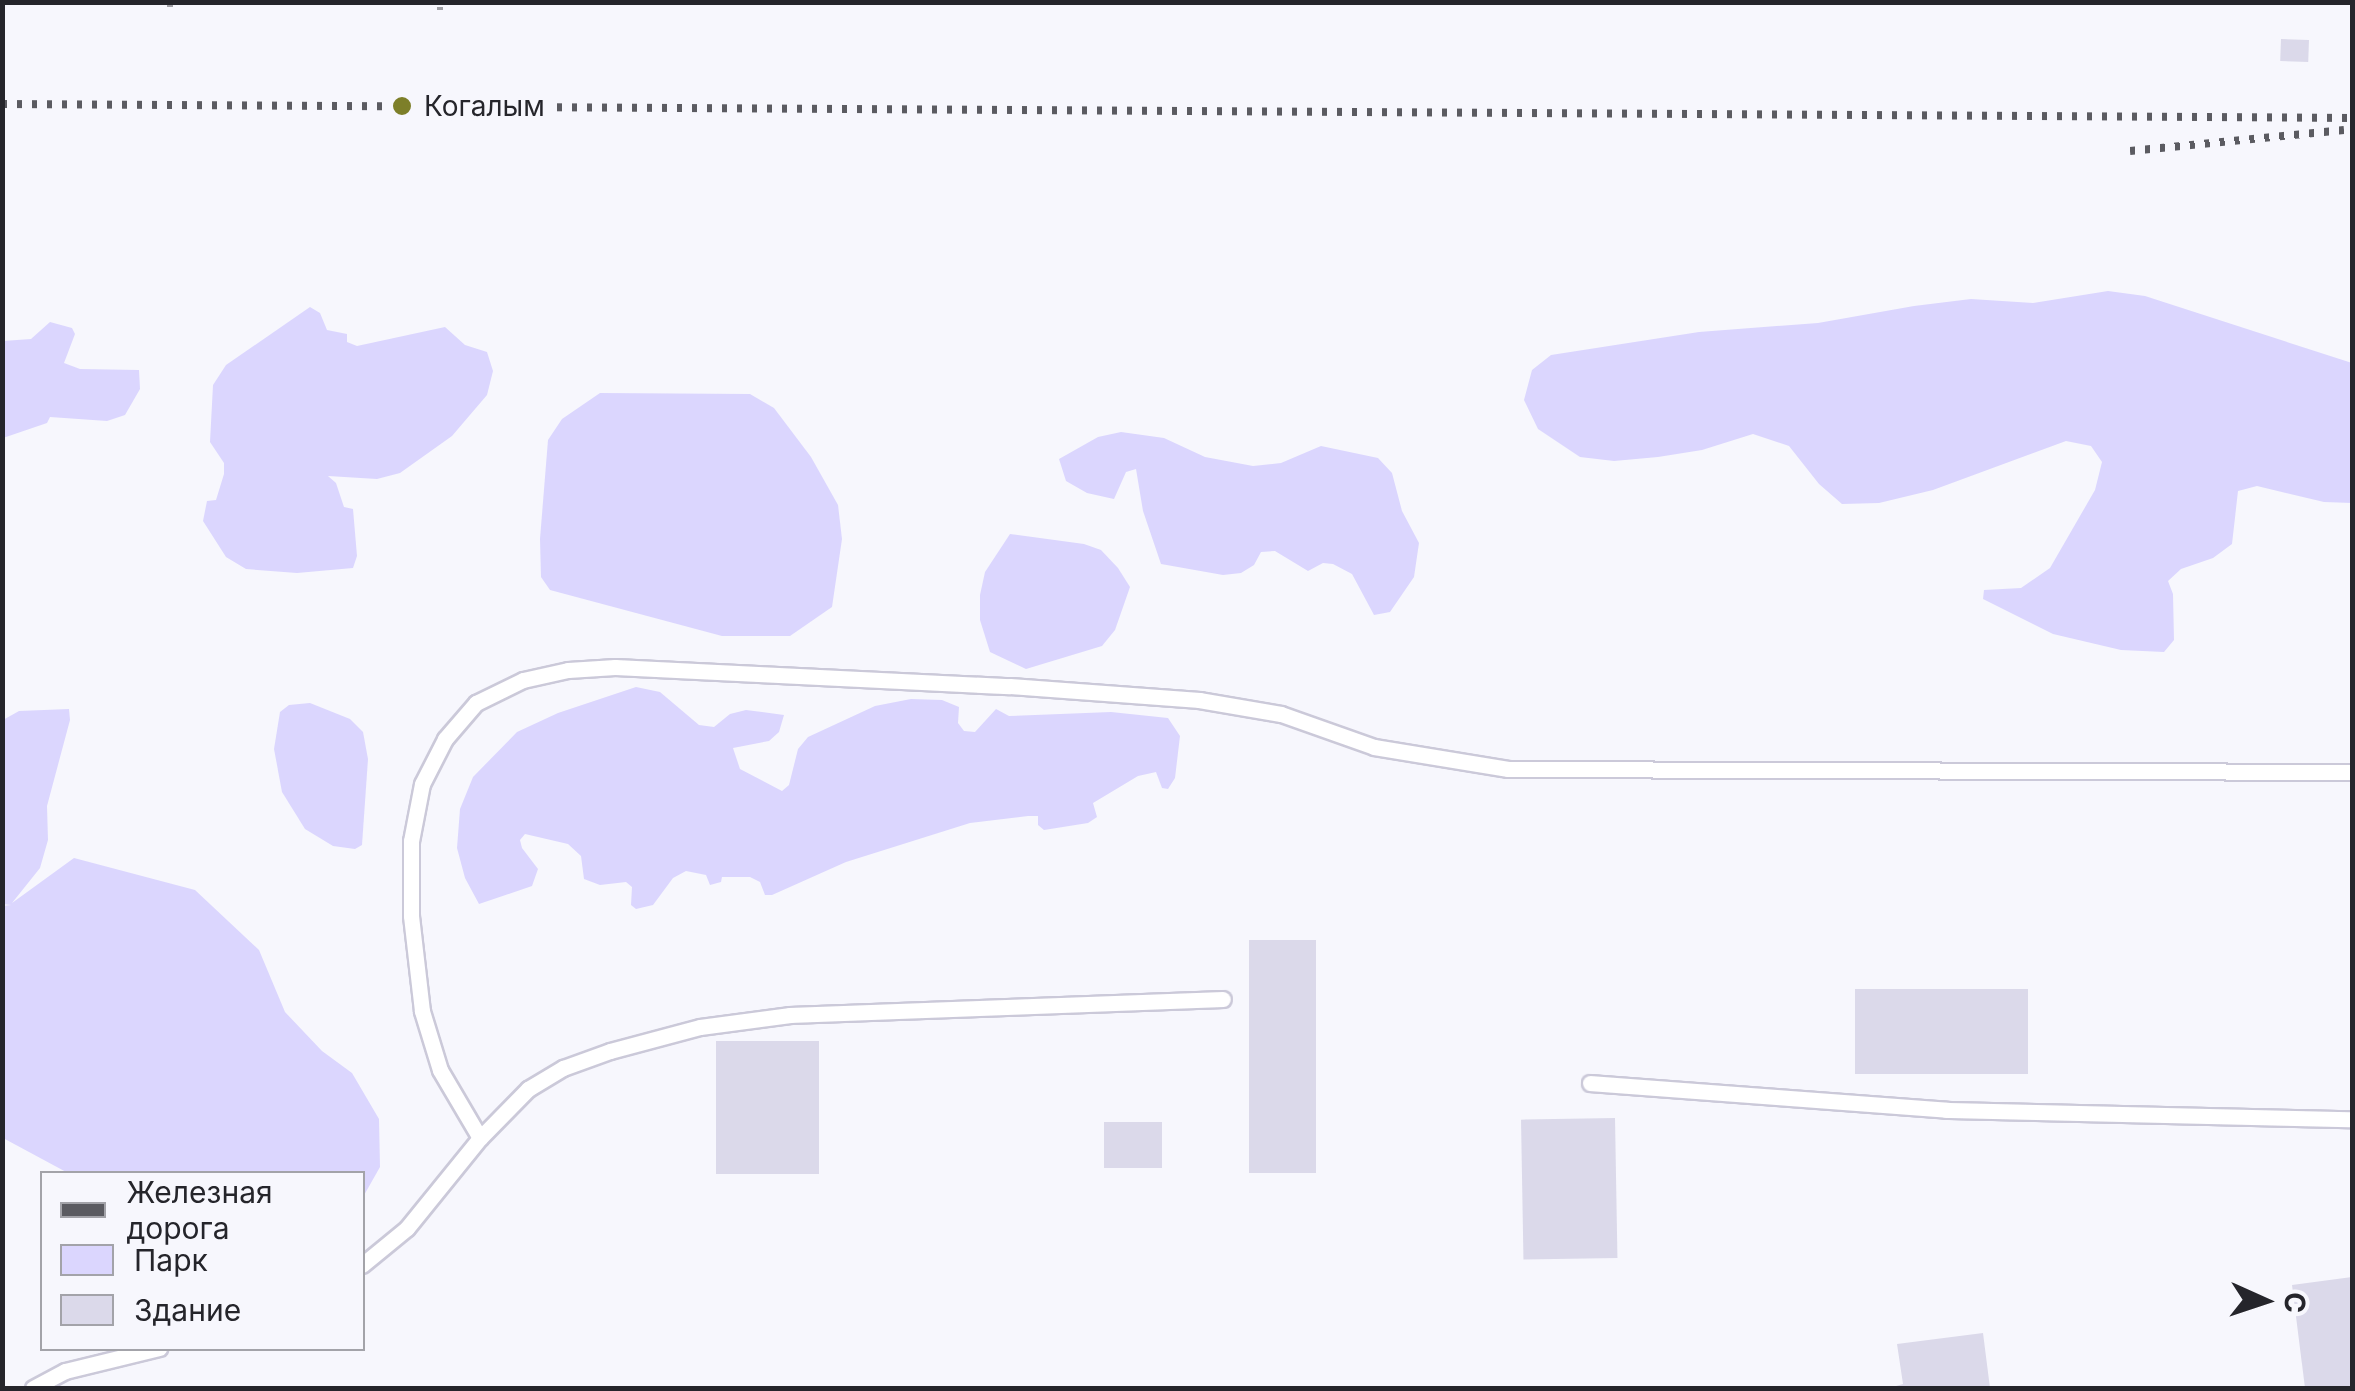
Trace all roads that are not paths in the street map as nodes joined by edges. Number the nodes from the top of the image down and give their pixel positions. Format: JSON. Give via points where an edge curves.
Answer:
{"nodes":[{"id":1,"x":2352,"y":772,"type":"edge"},
{"id":2,"x":1224,"y":999,"type":"dead end"},
{"id":3,"x":1590,"y":1083,"type":"dead end"},
{"id":4,"x":2352,"y":1119,"type":"edge"},
{"id":5,"x":480,"y":1138,"type":"junction"},
{"id":6,"x":365,"y":1263,"type":"edge"},
{"id":7,"x":147,"y":1351,"type":"edge"},
{"id":8,"x":33,"y":1388,"type":"edge"}],
"edges":[{"from":1,"to":5,"type":"lane","via":[[1508,769],[1374,746],[1281,714],[1199,700],[615,667],[568,670],[523,680],[476,703],[445,739],[422,784],[411,841],[422,1011],[440,1070]]},
{"from":2,"to":5,"type":"lane","via":[[790,1015],[700,1026],[563,1068],[528,1089]]},
{"from":3,"to":4,"type":"lane","via":[[1946,1110]]},
{"from":5,"to":6,"type":"lane","via":[[407,1228]]},
{"from":7,"to":8,"type":"lane","via":[[65,1371]]}]}
